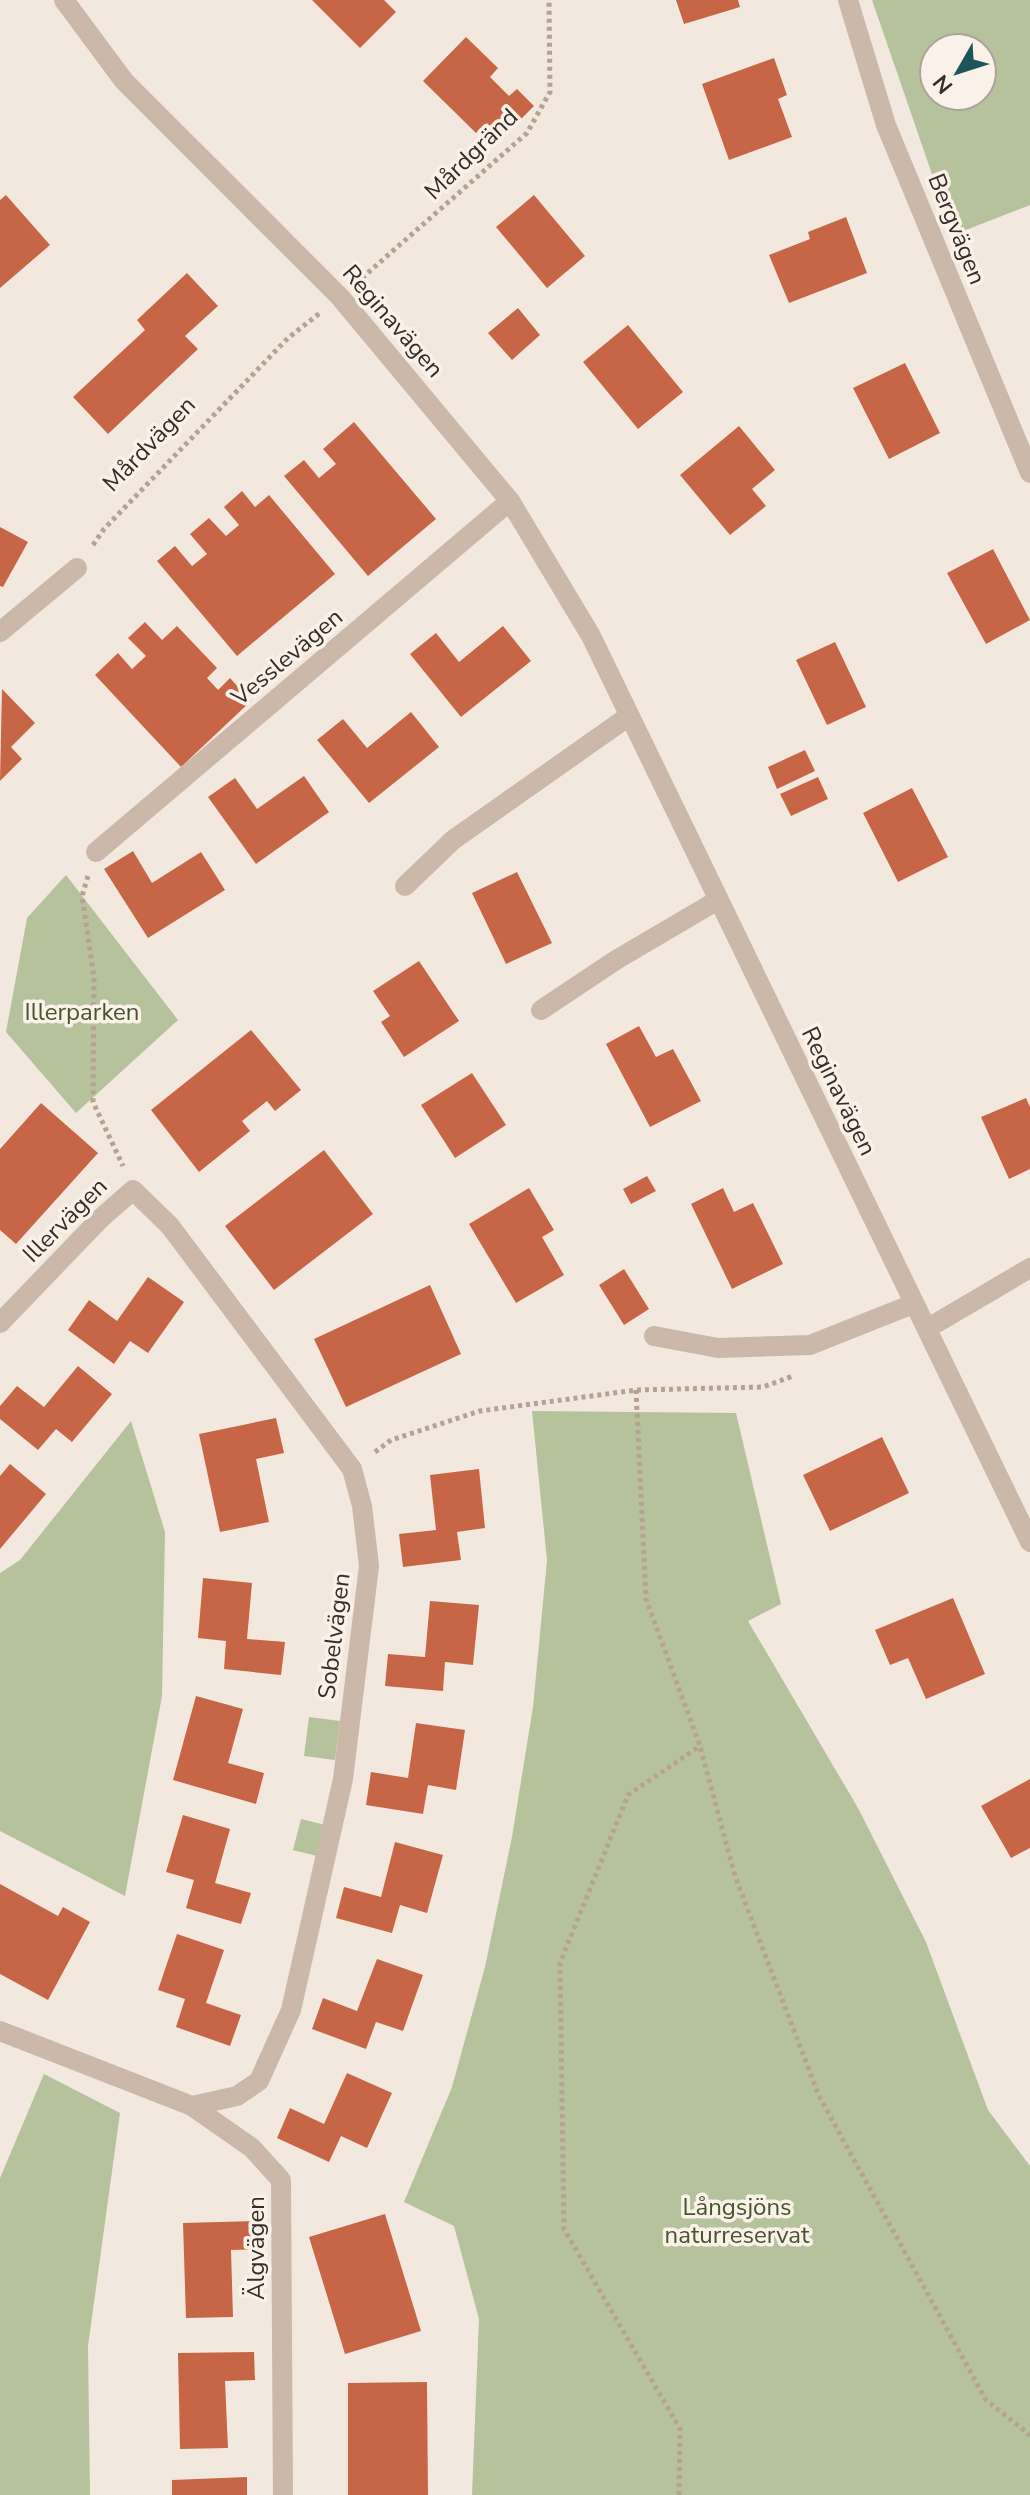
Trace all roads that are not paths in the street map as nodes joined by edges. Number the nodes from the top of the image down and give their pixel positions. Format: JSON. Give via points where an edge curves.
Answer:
{"nodes":[{"id":1,"x":64,"y":0,"type":"edge"},
{"id":2,"x":848,"y":0,"type":"edge"},
{"id":3,"x":1030,"y":473,"type":"edge"},
{"id":4,"x":510,"y":501,"type":"junction"},
{"id":5,"x":77,"y":568,"type":"road end"},
{"id":6,"x":0,"y":632,"type":"edge"},
{"id":7,"x":629,"y":716,"type":"junction"},
{"id":8,"x":96,"y":852,"type":"road end"},
{"id":9,"x":405,"y":886,"type":"dead end"},
{"id":10,"x":718,"y":900,"type":"junction"},
{"id":11,"x":541,"y":1010,"type":"dead end"},
{"id":12,"x":133,"y":1190,"type":"joint"},
{"id":13,"x":1030,"y":1268,"type":"edge"},
{"id":14,"x":913,"y":1304,"type":"junction"},
{"id":15,"x":0,"y":1323,"type":"edge"},
{"id":16,"x":928,"y":1328,"type":"junction"},
{"id":17,"x":654,"y":1336,"type":"dead end"},
{"id":18,"x":1030,"y":1542,"type":"edge"},
{"id":19,"x":0,"y":2031,"type":"edge"},
{"id":20,"x":192,"y":2106,"type":"junction"},
{"id":21,"x":283,"y":2495,"type":"edge"}],
"edges":[{"from":1,"to":4,"type":"street","name":"Reginavägen","via":[[124,81],[340,297]]},
{"from":2,"to":3,"type":"street","name":"Bergvägen","via":[[886,125]]},
{"from":4,"to":7,"type":"street","name":"Reginavägen","via":[[591,636]]},
{"from":4,"to":8,"type":"street","name":"Vesslevägen"},
{"from":5,"to":6,"type":"street"},
{"from":7,"to":9,"type":"street","via":[[453,840]]},
{"from":7,"to":10,"type":"street","name":"Reginavägen"},
{"from":10,"to":11,"type":"street"},
{"from":10,"to":14,"type":"street","name":"Reginavägen"},
{"from":12,"to":15,"type":"street","name":"Illervägen"},
{"from":12,"to":20,"type":"street","name":"Sobelvägen","via":[[170,1226],[352,1469],[369,1566],[343,1779],[291,2010],[259,2081],[237,2096]]},
{"from":13,"to":16,"type":"street"},
{"from":14,"to":16,"type":"street","name":"Reginavägen"},
{"from":14,"to":17,"type":"street","via":[[810,1345],[718,1348]]},
{"from":16,"to":18,"type":"street","name":"Reginavägen"},
{"from":19,"to":20,"type":"street","name":"Älgvägen"},
{"from":20,"to":21,"type":"street","name":"Älgvägen","via":[[252,2148],[281,2180]]}]}
